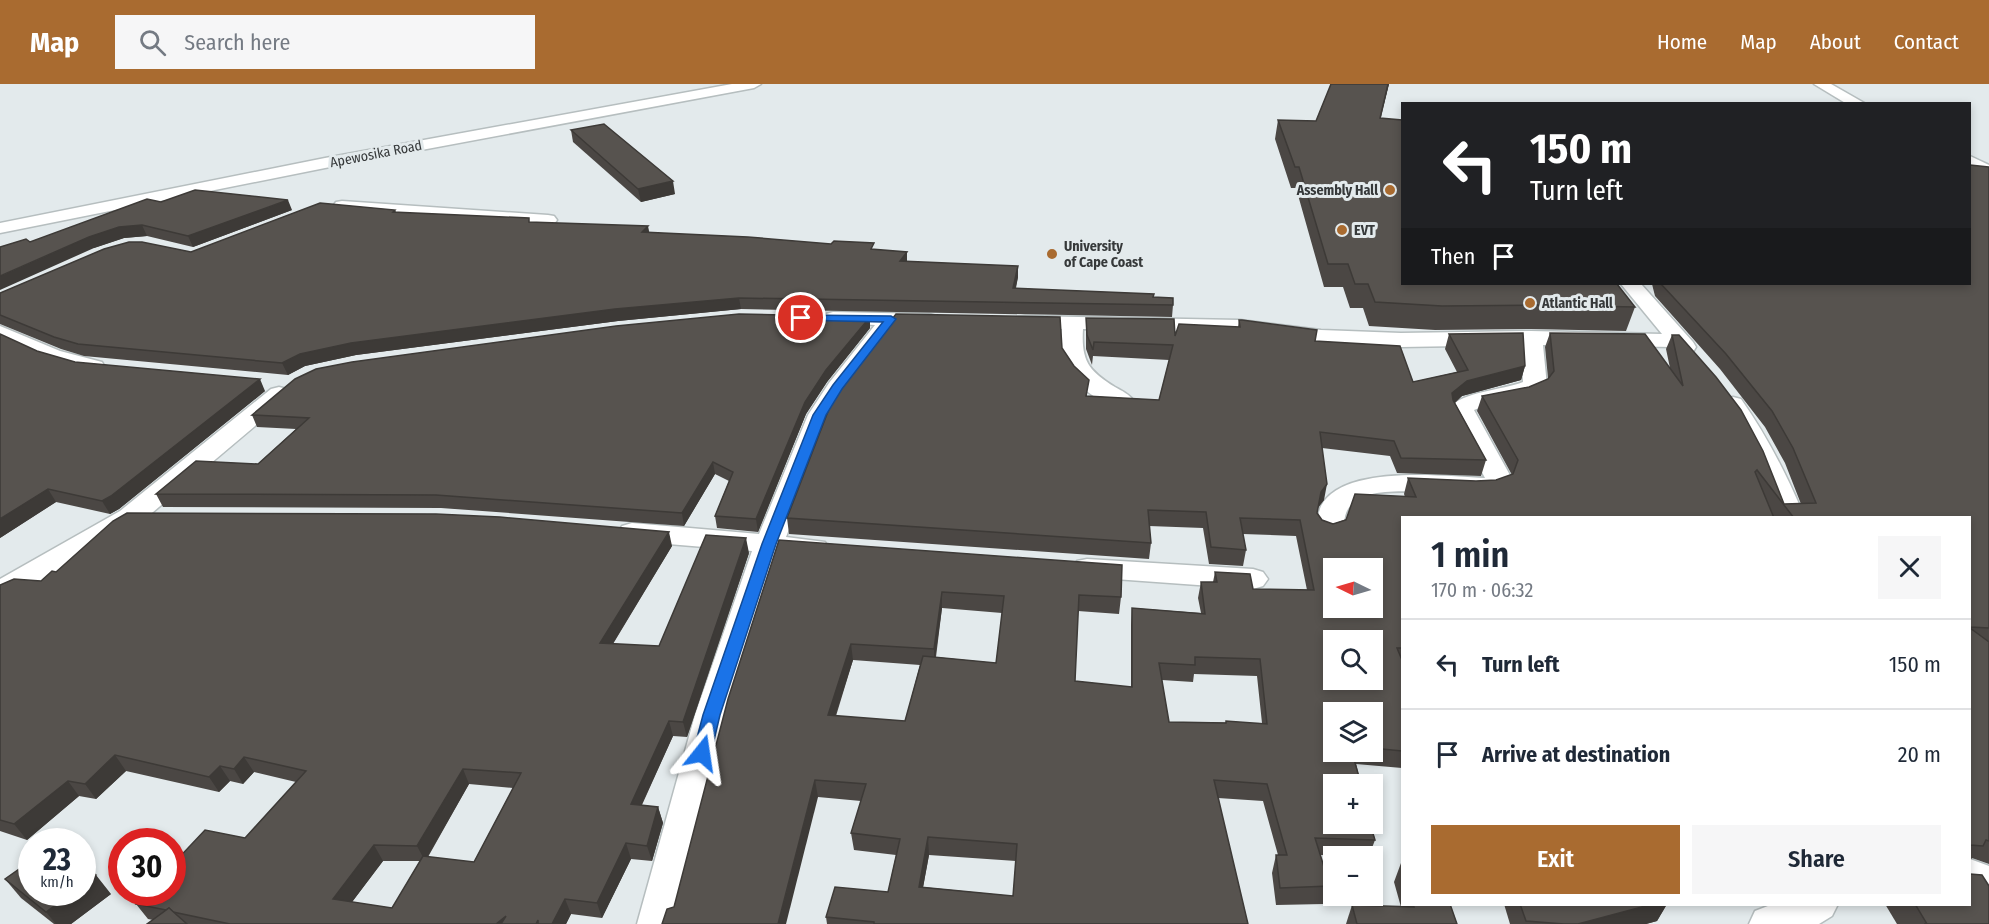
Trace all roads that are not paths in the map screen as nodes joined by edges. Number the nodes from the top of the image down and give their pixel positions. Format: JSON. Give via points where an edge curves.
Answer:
{"nodes":[{"id":1,"x":754,"y":84,"type":"edge"},
{"id":2,"x":1821,"y":84,"type":"edge"},
{"id":3,"x":1855,"y":102,"type":"edge"},
{"id":4,"x":1971,"y":162,"type":"edge"},
{"id":5,"x":1989,"y":171,"type":"edge"},
{"id":6,"x":321,"y":206,"type":"edge"},
{"id":7,"x":548,"y":220,"type":"edge"},
{"id":8,"x":0,"y":228,"type":"edge"},
{"id":9,"x":1632,"y":285,"type":"edge"},
{"id":10,"x":809,"y":318,"type":"edge"},
{"id":11,"x":891,"y":319,"type":"junction"},
{"id":12,"x":948,"y":320,"type":"edge"},
{"id":13,"x":1005,"y":321,"type":"edge"},
{"id":14,"x":1073,"y":323,"type":"junction"},
{"id":15,"x":1531,"y":338,"type":"junction"},
{"id":16,"x":5,"y":339,"type":"edge"},
{"id":17,"x":1680,"y":341,"type":"junction"},
{"id":18,"x":1697,"y":360,"type":"edge"},
{"id":19,"x":121,"y":370,"type":"edge"},
{"id":20,"x":257,"y":381,"type":"edge"},
{"id":21,"x":1718,"y":386,"type":"edge"},
{"id":22,"x":1122,"y":402,"type":"edge"},
{"id":23,"x":1790,"y":516,"type":"edge"},
{"id":24,"x":130,"y":517,"type":"junction"},
{"id":25,"x":174,"y":517,"type":"edge"},
{"id":26,"x":1330,"y":529,"type":"edge"},
{"id":27,"x":608,"y":530,"type":"edge"},
{"id":28,"x":769,"y":544,"type":"junction"},
{"id":29,"x":838,"y":549,"type":"edge"},
{"id":30,"x":1058,"y":566,"type":"edge"},
{"id":31,"x":1253,"y":579,"type":"edge"},
{"id":32,"x":0,"y":592,"type":"edge"},
{"id":33,"x":1971,"y":876,"type":"edge"},
{"id":34,"x":1989,"y":883,"type":"edge"},
{"id":35,"x":1815,"y":906,"type":"edge"},
{"id":36,"x":657,"y":924,"type":"edge"},
{"id":37,"x":1769,"y":924,"type":"edge"}],
"edges":[{"from":1,"to":8,"type":"street","name":"Apewosika Road"},
{"from":2,"to":3,"type":"street"},
{"from":4,"to":5,"type":"street"},
{"from":6,"to":7,"type":"street"},
{"from":9,"to":17,"type":"street"},
{"from":10,"to":11,"type":"street"},
{"from":11,"to":12,"type":"street"},
{"from":11,"to":28,"type":"street","via":[[819,415]]},
{"from":13,"to":14,"type":"street"},
{"from":14,"to":15,"type":"street","via":[[1240,326],[1401,340]]},
{"from":14,"to":22,"type":"street","via":[[1070,346],[1074,364],[1088,381]]},
{"from":15,"to":17,"type":"street"},
{"from":15,"to":26,"type":"street","via":[[1535,386],[1462,408],[1498,477],[1497,483],[1386,483],[1352,492],[1335,506]]},
{"from":16,"to":19,"type":"street","via":[[82,366]]},
{"from":17,"to":18,"type":"street"},
{"from":20,"to":24,"type":"street","via":[[295,382]]},
{"from":21,"to":23,"type":"street","via":[[1755,435]]},
{"from":24,"to":25,"type":"street"},
{"from":24,"to":32,"type":"street"},
{"from":27,"to":28,"type":"street"},
{"from":28,"to":29,"type":"street"},
{"from":28,"to":36,"type":"street","via":[[712,715]]},
{"from":30,"to":31,"type":"street"},
{"from":33,"to":34,"type":"street"},
{"from":35,"to":37,"type":"street"}]}
